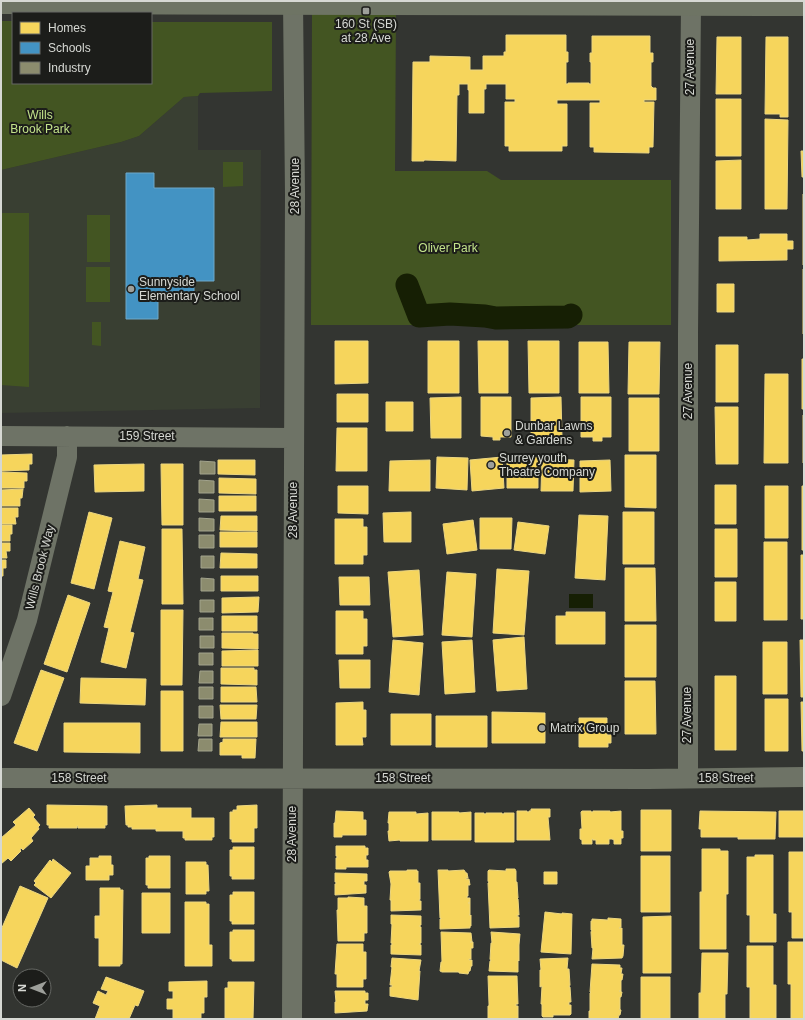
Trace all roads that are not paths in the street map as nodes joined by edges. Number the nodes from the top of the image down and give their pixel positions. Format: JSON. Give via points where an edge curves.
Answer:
{"nodes":[{"id":1,"x":294,"y":2,"type":"edge"},
{"id":2,"x":1,"y":3,"type":"edge"},
{"id":3,"x":693,"y":3,"type":"edge"},
{"id":4,"x":804,"y":5,"type":"edge"},
{"id":5,"x":1,"y":436,"type":"edge"},
{"id":6,"x":67,"y":436,"type":"junction"},
{"id":7,"x":293,"y":438,"type":"junction"},
{"id":8,"x":1,"y":696,"type":"edge"},
{"id":9,"x":804,"y":777,"type":"edge"},
{"id":10,"x":1,"y":778,"type":"edge"},
{"id":11,"x":292,"y":778,"type":"junction"},
{"id":12,"x":688,"y":778,"type":"junction"},
{"id":13,"x":292,"y":1019,"type":"edge"}],
"edges":[{"from":1,"to":2,"type":"main road"},
{"from":1,"to":3,"type":"main road"},
{"from":1,"to":7,"type":"street","name":"28 Avenue"},
{"from":3,"to":4,"type":"main road"},
{"from":3,"to":12,"type":"street","name":"27 Avenue","via":[[688,326]]},
{"from":5,"to":6,"type":"street","name":"159 Street"},
{"from":6,"to":7,"type":"street","name":"159 Street"},
{"from":6,"to":8,"type":"street","name":"Wills Brook Way","via":[[67,457],[27,620]]},
{"from":7,"to":11,"type":"street","name":"28 Avenue"},
{"from":9,"to":12,"type":"street","name":"158 Street"},
{"from":10,"to":11,"type":"street","name":"158 Street"},
{"from":11,"to":12,"type":"street","name":"158 Street"},
{"from":11,"to":13,"type":"street","name":"28 Avenue"}]}
